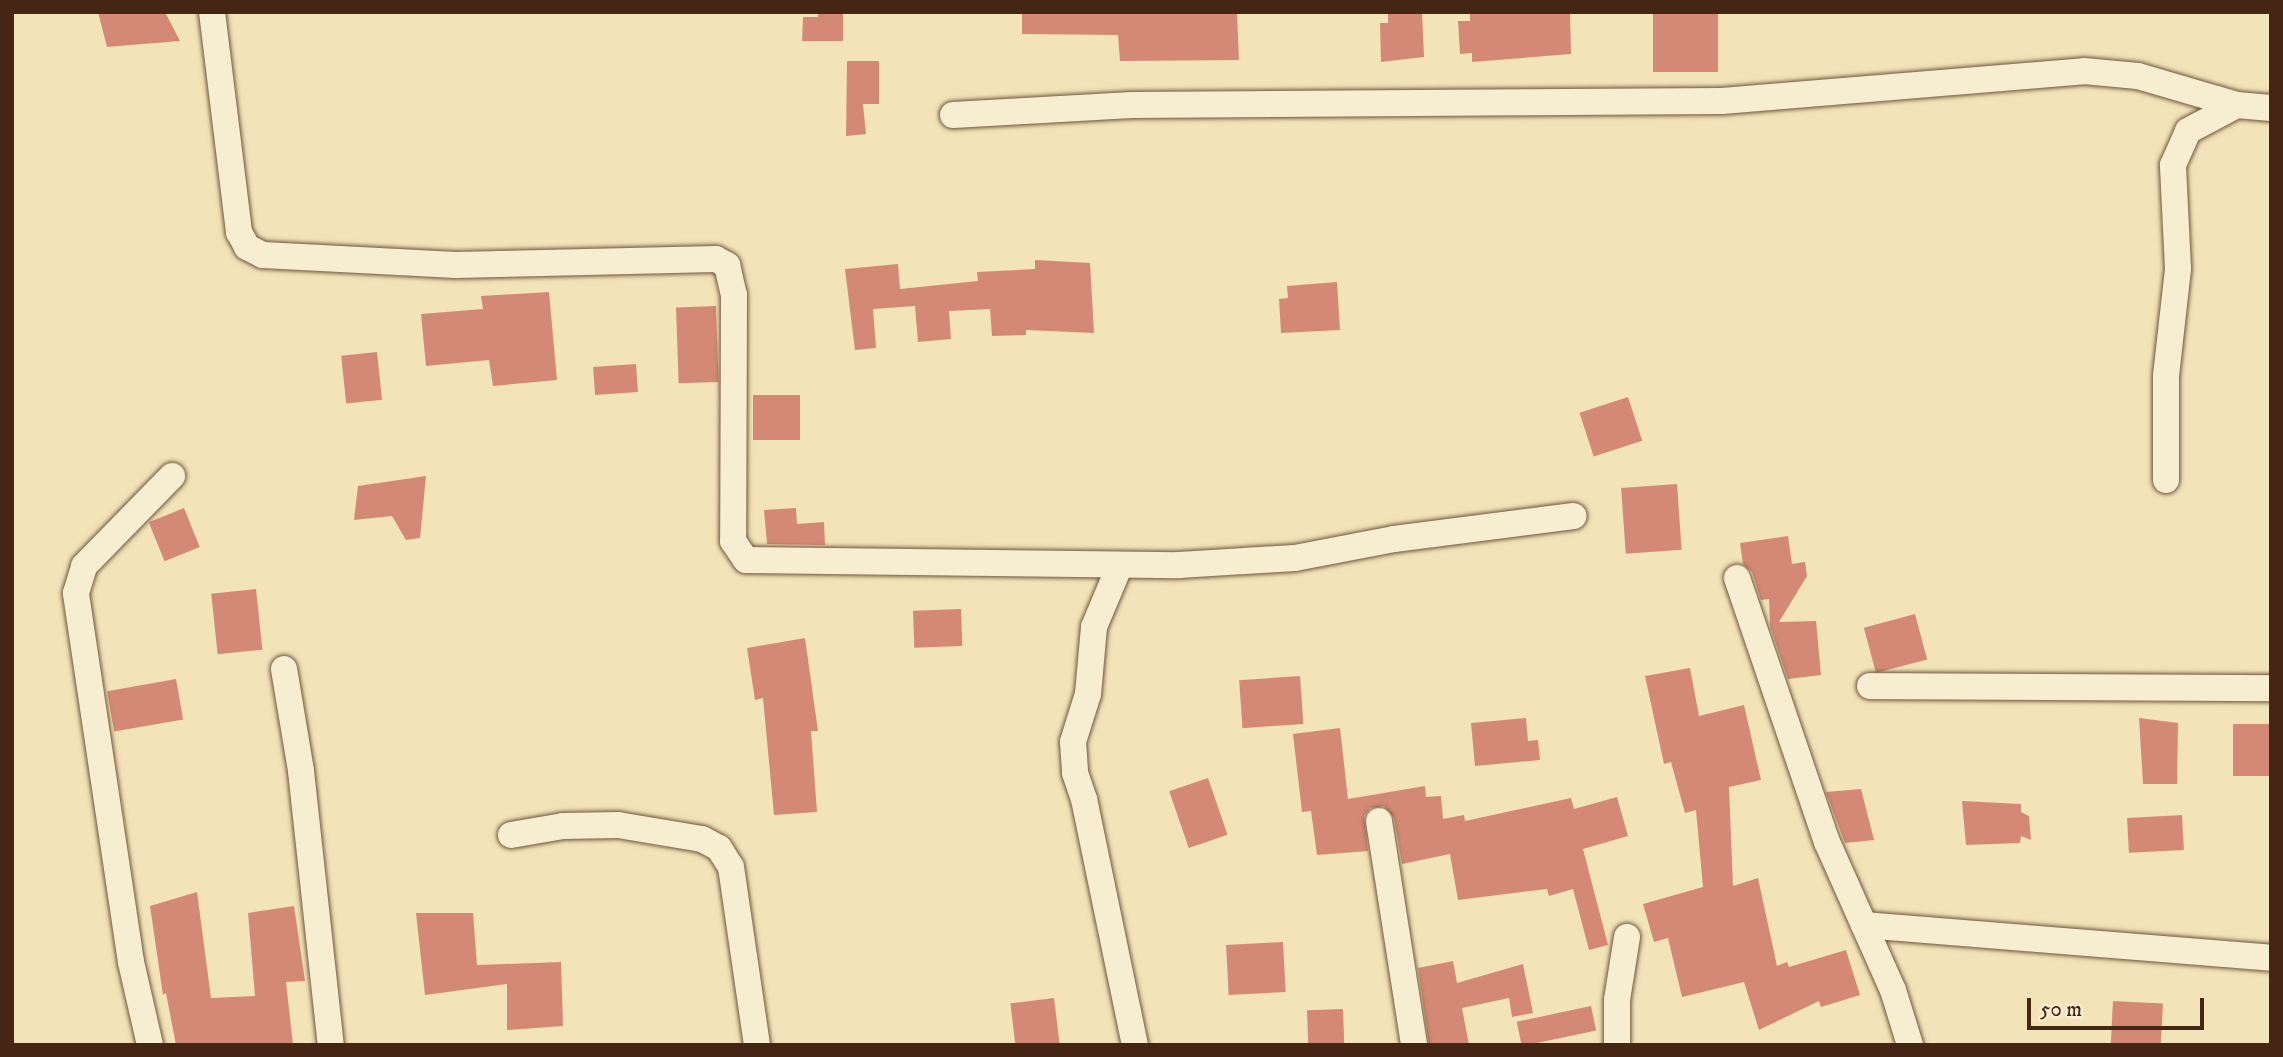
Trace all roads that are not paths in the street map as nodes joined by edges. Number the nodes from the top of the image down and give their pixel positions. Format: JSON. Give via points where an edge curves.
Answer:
{"nodes":[{"id":1,"x":212,"y":12,"type":"edge"},
{"id":2,"x":2237,"y":105,"type":"junction"},
{"id":3,"x":2271,"y":108,"type":"edge"},
{"id":4,"x":953,"y":115,"type":"dead end"},
{"id":5,"x":172,"y":476,"type":"dead end"},
{"id":6,"x":2166,"y":480,"type":"dead end"},
{"id":7,"x":1574,"y":516,"type":"dead end"},
{"id":8,"x":1120,"y":565,"type":"junction"},
{"id":9,"x":1737,"y":578,"type":"dead end"},
{"id":10,"x":284,"y":669,"type":"dead end"},
{"id":11,"x":1870,"y":686,"type":"dead end"},
{"id":12,"x":2271,"y":688,"type":"edge"},
{"id":13,"x":1379,"y":821,"type":"dead end"},
{"id":14,"x":511,"y":835,"type":"dead end"},
{"id":15,"x":1864,"y":925,"type":"junction"},
{"id":16,"x":1627,"y":937,"type":"dead end"},
{"id":17,"x":2271,"y":958,"type":"edge"},
{"id":18,"x":150,"y":1045,"type":"edge"},
{"id":19,"x":331,"y":1045,"type":"edge"},
{"id":20,"x":757,"y":1045,"type":"edge"},
{"id":21,"x":1135,"y":1045,"type":"edge"},
{"id":22,"x":1414,"y":1045,"type":"edge"},
{"id":23,"x":1617,"y":1045,"type":"edge"},
{"id":24,"x":1910,"y":1045,"type":"edge"}],
"edges":[{"from":1,"to":8,"type":"street","via":[[239,232],[247,247],[263,255],[456,265],[716,259],[727,265],[734,295],[733,541],[746,560]]},
{"from":2,"to":3,"type":"street"},
{"from":2,"to":4,"type":"street","via":[[2138,76],[2084,71],[1722,101],[1132,105]]},
{"from":2,"to":6,"type":"street","via":[[2188,131],[2173,165],[2178,269],[2166,376]]},
{"from":5,"to":18,"type":"street","via":[[96,551],[84,566],[76,593],[131,962]]},
{"from":7,"to":8,"type":"street","via":[[1394,539],[1295,558]]},
{"from":8,"to":21,"type":"street","via":[[1094,627],[1088,694],[1073,742],[1075,773]]},
{"from":9,"to":15,"type":"street","via":[[1827,842]]},
{"from":10,"to":19,"type":"street","via":[[301,771]]},
{"from":11,"to":12,"type":"street"},
{"from":13,"to":22,"type":"street"},
{"from":14,"to":20,"type":"street","via":[[562,826],[618,825],[702,839],[719,848],[731,867]]},
{"from":15,"to":17,"type":"street"},
{"from":15,"to":24,"type":"street","via":[[1893,990]]},
{"from":16,"to":23,"type":"street","via":[[1617,1000]]}]}
